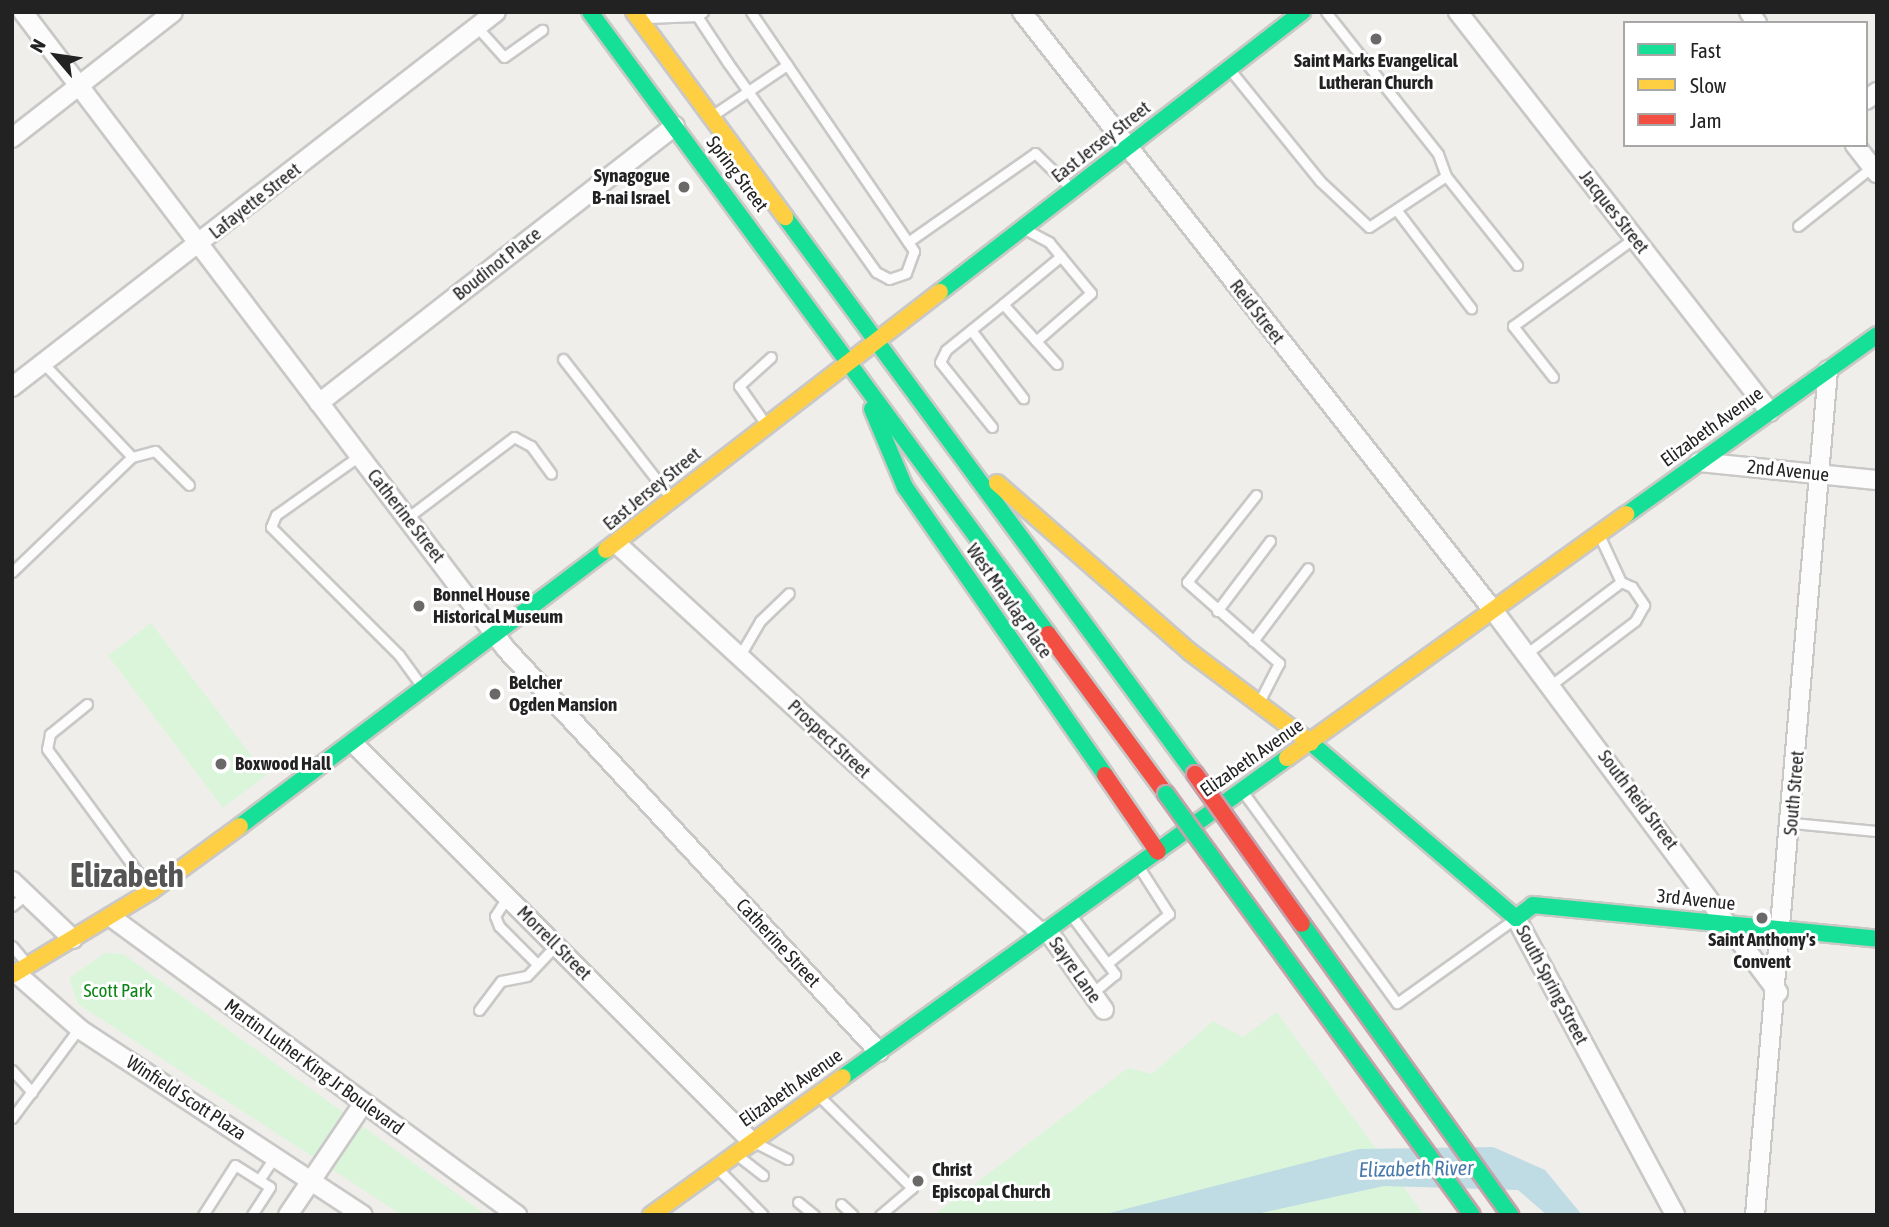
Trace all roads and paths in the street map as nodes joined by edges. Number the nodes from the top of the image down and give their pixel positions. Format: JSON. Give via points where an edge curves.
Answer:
{"nodes":[{"id":1,"x":23,"y":12,"type":"edge"},
{"id":2,"x":173,"y":12,"type":"edge"},
{"id":3,"x":496,"y":12,"type":"edge"},
{"id":4,"x":590,"y":12,"type":"edge"},
{"id":5,"x":751,"y":12,"type":"edge"},
{"id":6,"x":1023,"y":12,"type":"edge"},
{"id":7,"x":1301,"y":12,"type":"edge"},
{"id":8,"x":1326,"y":12,"type":"edge"},
{"id":9,"x":1458,"y":12,"type":"edge"},
{"id":10,"x":700,"y":14,"type":"edge"},
{"id":11,"x":637,"y":15,"type":"edge"},
{"id":12,"x":477,"y":27,"type":"junction"},
{"id":13,"x":542,"y":30,"type":"dead end"},
{"id":14,"x":787,"y":65,"type":"junction"},
{"id":15,"x":1230,"y":69,"type":"junction"},
{"id":16,"x":80,"y":85,"type":"junction"},
{"id":17,"x":748,"y":92,"type":"junction"},
{"id":18,"x":711,"y":117,"type":"junction"},
{"id":19,"x":675,"y":126,"type":"junction"},
{"id":20,"x":12,"y":138,"type":"edge"},
{"id":21,"x":1127,"y":147,"type":"junction"},
{"id":22,"x":1857,"y":147,"type":"edge"},
{"id":23,"x":1875,"y":170,"type":"edge"},
{"id":24,"x":1446,"y":176,"type":"junction"},
{"id":25,"x":1073,"y":190,"type":"junction"},
{"id":26,"x":1398,"y":212,"type":"junction"},
{"id":27,"x":1798,"y":226,"type":"dead end"},
{"id":28,"x":1024,"y":230,"type":"junction"},
{"id":29,"x":1634,"y":238,"type":"junction"},
{"id":30,"x":908,"y":243,"type":"junction"},
{"id":31,"x":199,"y":245,"type":"junction"},
{"id":32,"x":1061,"y":256,"type":"junction"},
{"id":33,"x":1517,"y":265,"type":"dead end"},
{"id":34,"x":1003,"y":304,"type":"junction"},
{"id":35,"x":1471,"y":308,"type":"dead end"},
{"id":36,"x":971,"y":330,"type":"junction"},
{"id":37,"x":1877,"y":335,"type":"edge"},
{"id":38,"x":1036,"y":341,"type":"junction"},
{"id":39,"x":876,"y":342,"type":"junction"},
{"id":40,"x":771,"y":357,"type":"dead end"},
{"id":41,"x":563,"y":359,"type":"dead end"},
{"id":42,"x":851,"y":360,"type":"junction"},
{"id":43,"x":44,"y":363,"type":"junction"},
{"id":44,"x":1057,"y":364,"type":"dead end"},
{"id":45,"x":1828,"y":370,"type":"junction"},
{"id":46,"x":1553,"y":377,"type":"dead end"},
{"id":47,"x":12,"y":387,"type":"edge"},
{"id":48,"x":1023,"y":398,"type":"dead end"},
{"id":49,"x":319,"y":403,"type":"junction"},
{"id":50,"x":1770,"y":412,"type":"junction"},
{"id":51,"x":767,"y":424,"type":"junction"},
{"id":52,"x":992,"y":427,"type":"dead end"},
{"id":53,"x":943,"y":434,"type":"junction"},
{"id":54,"x":359,"y":456,"type":"junction"},
{"id":55,"x":132,"y":457,"type":"junction"},
{"id":56,"x":1699,"y":463,"type":"junction"},
{"id":57,"x":551,"y":474,"type":"dead end"},
{"id":58,"x":1821,"y":474,"type":"junction"},
{"id":59,"x":1877,"y":480,"type":"edge"},
{"id":60,"x":189,"y":485,"type":"dead end"},
{"id":61,"x":1256,"y":495,"type":"dead end"},
{"id":62,"x":672,"y":500,"type":"junction"},
{"id":63,"x":407,"y":518,"type":"junction"},
{"id":64,"x":1599,"y":534,"type":"junction"},
{"id":65,"x":1270,"y":541,"type":"dead end"},
{"id":66,"x":617,"y":544,"type":"junction"},
{"id":67,"x":1308,"y":568,"type":"dead end"},
{"id":68,"x":12,"y":572,"type":"edge"},
{"id":69,"x":1621,"y":582,"type":"junction"},
{"id":70,"x":789,"y":593,"type":"dead end"},
{"id":71,"x":1493,"y":610,"type":"junction"},
{"id":72,"x":1217,"y":611,"type":"junction"},
{"id":73,"x":497,"y":635,"type":"junction"},
{"id":74,"x":1253,"y":641,"type":"junction"},
{"id":75,"x":1526,"y":653,"type":"junction"},
{"id":76,"x":740,"y":657,"type":"junction"},
{"id":77,"x":1551,"y":685,"type":"junction"},
{"id":78,"x":424,"y":689,"type":"junction"},
{"id":79,"x":1259,"y":702,"type":"junction"},
{"id":80,"x":87,"y":704,"type":"dead end"},
{"id":81,"x":1311,"y":743,"type":"junction"},
{"id":82,"x":355,"y":744,"type":"junction"},
{"id":83,"x":1242,"y":790,"type":"junction"},
{"id":84,"x":1792,"y":823,"type":"junction"},
{"id":85,"x":1877,"y":831,"type":"edge"},
{"id":86,"x":1158,"y":852,"type":"junction"},
{"id":87,"x":1138,"y":866,"type":"junction"},
{"id":88,"x":12,"y":881,"type":"edge"},
{"id":89,"x":151,"y":891,"type":"junction"},
{"id":90,"x":27,"y":894,"type":"junction"},
{"id":91,"x":508,"y":896,"type":"junction"},
{"id":92,"x":12,"y":906,"type":"edge"},
{"id":93,"x":1070,"y":914,"type":"junction"},
{"id":94,"x":111,"y":918,"type":"junction"},
{"id":95,"x":1516,"y":918,"type":"junction"},
{"id":96,"x":1732,"y":924,"type":"junction"},
{"id":97,"x":1783,"y":931,"type":"junction"},
{"id":98,"x":1045,"y":932,"type":"junction"},
{"id":99,"x":73,"y":939,"type":"junction"},
{"id":100,"x":1877,"y":939,"type":"edge"},
{"id":101,"x":556,"y":945,"type":"junction"},
{"id":102,"x":12,"y":946,"type":"edge"},
{"id":103,"x":1109,"y":962,"type":"junction"},
{"id":104,"x":537,"y":964,"type":"junction"},
{"id":105,"x":19,"y":971,"type":"edge"},
{"id":106,"x":1778,"y":992,"type":"junction"},
{"id":107,"x":1092,"y":993,"type":"junction"},
{"id":108,"x":479,"y":1010,"type":"dead end"},
{"id":109,"x":1104,"y":1010,"type":"dead end"},
{"id":110,"x":79,"y":1028,"type":"junction"},
{"id":111,"x":879,"y":1052,"type":"junction"},
{"id":112,"x":12,"y":1070,"type":"edge"},
{"id":113,"x":32,"y":1092,"type":"junction"},
{"id":114,"x":818,"y":1095,"type":"junction"},
{"id":115,"x":363,"y":1104,"type":"junction"},
{"id":116,"x":12,"y":1118,"type":"edge"},
{"id":117,"x":752,"y":1142,"type":"junction"},
{"id":118,"x":736,"y":1154,"type":"junction"},
{"id":119,"x":275,"y":1156,"type":"junction"},
{"id":120,"x":787,"y":1159,"type":"dead end"},
{"id":121,"x":716,"y":1168,"type":"junction"},
{"id":122,"x":764,"y":1175,"type":"dead end"},
{"id":123,"x":259,"y":1180,"type":"junction"},
{"id":124,"x":311,"y":1180,"type":"junction"},
{"id":125,"x":798,"y":1202,"type":"dead end"},
{"id":126,"x":841,"y":1204,"type":"dead end"},
{"id":127,"x":354,"y":1212,"type":"edge"},
{"id":128,"x":203,"y":1215,"type":"edge"},
{"id":129,"x":252,"y":1215,"type":"edge"},
{"id":130,"x":288,"y":1215,"type":"edge"},
{"id":131,"x":517,"y":1215,"type":"edge"},
{"id":132,"x":651,"y":1215,"type":"edge"},
{"id":133,"x":763,"y":1215,"type":"edge"},
{"id":134,"x":814,"y":1215,"type":"edge"},
{"id":135,"x":853,"y":1215,"type":"edge"},
{"id":136,"x":880,"y":1215,"type":"edge"},
{"id":137,"x":1472,"y":1215,"type":"edge"},
{"id":138,"x":1510,"y":1215,"type":"edge"},
{"id":139,"x":1675,"y":1215,"type":"edge"},
{"id":140,"x":1755,"y":1215,"type":"edge"}],
"edges":[{"from":1,"to":16,"type":"street","name":"Catherine Street"},
{"from":2,"to":16,"type":"street"},
{"from":3,"to":12,"type":"street","name":"Lafayette Street"},
{"from":4,"to":19,"type":"main road","name":"Spring Street"},
{"from":5,"to":14,"type":"lane"},
{"from":6,"to":21,"type":"street","name":"Reid Street"},
{"from":7,"to":15,"type":"main road","name":"East Jersey Street"},
{"from":8,"to":24,"type":"lane","via":[[1438,154]]},
{"from":9,"to":29,"type":"street","name":"Jacques Street"},
{"from":10,"to":11,"type":"lane"},
{"from":10,"to":17,"type":"lane"},
{"from":11,"to":18,"type":"main road","name":"Spring Street"},
{"from":12,"to":13,"type":"lane","via":[[504,57]]},
{"from":12,"to":31,"type":"street","name":"Lafayette Street"},
{"from":14,"to":17,"type":"lane"},
{"from":14,"to":30,"type":"lane"},
{"from":15,"to":21,"type":"main road","name":"East Jersey Street"},
{"from":15,"to":26,"type":"lane","via":[[1349,212],[1368,227]]},
{"from":16,"to":20,"type":"street"},
{"from":16,"to":31,"type":"street","name":"Catherine Street"},
{"from":17,"to":18,"type":"lane"},
{"from":17,"to":30,"type":"lane","via":[[876,272],[889,279],[906,273],[914,251]]},
{"from":18,"to":39,"type":"main road","name":"Spring Street"},
{"from":19,"to":42,"type":"main road","name":"Spring Street"},
{"from":19,"to":49,"type":"street","name":"Boudinot Place"},
{"from":21,"to":25,"type":"main road","name":"East Jersey Street"},
{"from":21,"to":71,"type":"street","name":"Reid Street"},
{"from":22,"to":23,"type":"street"},
{"from":23,"to":27,"type":"lane"},
{"from":24,"to":26,"type":"lane"},
{"from":24,"to":33,"type":"lane"},
{"from":25,"to":28,"type":"main road","name":"East Jersey Street"},
{"from":25,"to":30,"type":"lane","via":[[1035,153]]},
{"from":26,"to":35,"type":"lane"},
{"from":28,"to":32,"type":"lane"},
{"from":28,"to":39,"type":"main road","name":"East Jersey Street"},
{"from":29,"to":46,"type":"lane","via":[[1513,326]]},
{"from":29,"to":50,"type":"street","name":"Jacques Street"},
{"from":31,"to":43,"type":"street","name":"Lafayette Street"},
{"from":31,"to":49,"type":"street","name":"Catherine Street"},
{"from":32,"to":34,"type":"lane"},
{"from":32,"to":38,"type":"lane","via":[[1091,293]]},
{"from":34,"to":36,"type":"lane"},
{"from":34,"to":38,"type":"lane"},
{"from":36,"to":48,"type":"lane"},
{"from":36,"to":52,"type":"lane","via":[[940,362]]},
{"from":37,"to":45,"type":"main road","name":"Elizabeth Avenue"},
{"from":38,"to":44,"type":"lane"},
{"from":39,"to":42,"type":"main road","name":"East Jersey Street"},
{"from":39,"to":53,"type":"main road","name":"Spring Street"},
{"from":40,"to":51,"type":"lane","via":[[739,386]]},
{"from":41,"to":62,"type":"lane"},
{"from":42,"to":51,"type":"main road","name":"East Jersey Street"},
{"from":42,"to":86,"type":"main road","name":"West Mravlag Place","via":[[905,487]]},
{"from":42,"to":137,"type":"main road","bridge":true},
{"from":43,"to":47,"type":"street","name":"Lafayette Street"},
{"from":43,"to":55,"type":"lane"},
{"from":45,"to":50,"type":"main road","name":"Elizabeth Avenue"},
{"from":45,"to":58,"type":"street","name":"South Street"},
{"from":49,"to":54,"type":"street","name":"Catherine Street"},
{"from":50,"to":56,"type":"main road","name":"Elizabeth Avenue"},
{"from":51,"to":62,"type":"main road","name":"East Jersey Street"},
{"from":53,"to":79,"type":"main road","name":"South Spring Street","via":[[1091,568]]},
{"from":53,"to":138,"type":"main road","bridge":true,"via":[[1195,774]]},
{"from":54,"to":63,"type":"street","name":"Catherine Street"},
{"from":54,"to":78,"type":"lane","via":[[276,515],[271,527],[399,654]]},
{"from":55,"to":60,"type":"lane","via":[[155,451]]},
{"from":55,"to":68,"type":"lane"},
{"from":56,"to":58,"type":"street","name":"2nd Avenue"},
{"from":56,"to":64,"type":"main road","name":"Elizabeth Avenue"},
{"from":57,"to":63,"type":"lane","via":[[531,446],[514,437]]},
{"from":58,"to":59,"type":"street","name":"2nd Avenue"},
{"from":58,"to":84,"type":"street","name":"South Street"},
{"from":61,"to":72,"type":"lane","via":[[1187,582]]},
{"from":62,"to":66,"type":"main road","name":"East Jersey Street"},
{"from":63,"to":73,"type":"street","name":"Catherine Street"},
{"from":64,"to":69,"type":"lane"},
{"from":64,"to":71,"type":"main road","name":"Elizabeth Avenue"},
{"from":65,"to":72,"type":"lane"},
{"from":66,"to":73,"type":"main road","name":"East Jersey Street"},
{"from":66,"to":76,"type":"street","name":"Prospect Street"},
{"from":67,"to":74,"type":"lane"},
{"from":69,"to":75,"type":"lane"},
{"from":69,"to":77,"type":"lane","via":[[1644,605],[1635,621]]},
{"from":70,"to":76,"type":"lane","via":[[760,621]]},
{"from":71,"to":75,"type":"street","name":"South Reid Street"},
{"from":71,"to":81,"type":"main road","name":"Elizabeth Avenue"},
{"from":72,"to":74,"type":"lane"},
{"from":73,"to":78,"type":"main road","name":"East Jersey Street"},
{"from":73,"to":111,"type":"street","name":"Catherine Street"},
{"from":74,"to":79,"type":"lane","via":[[1279,663]]},
{"from":75,"to":77,"type":"street","name":"South Reid Street"},
{"from":76,"to":98,"type":"street","name":"Prospect Street"},
{"from":77,"to":96,"type":"street","name":"South Reid Street"},
{"from":78,"to":82,"type":"main road","name":"East Jersey Street"},
{"from":79,"to":81,"type":"main road","name":"South Spring Street"},
{"from":80,"to":89,"type":"lane","via":[[50,734],[47,749]]},
{"from":81,"to":83,"type":"main road","name":"Elizabeth Avenue"},
{"from":81,"to":95,"type":"main road","name":"South Spring Street"},
{"from":82,"to":89,"type":"main road","name":"East Jersey Street"},
{"from":82,"to":91,"type":"street","name":"Morrell Street"},
{"from":83,"to":86,"type":"main road","name":"Elizabeth Avenue"},
{"from":83,"to":95,"type":"lane","via":[[1397,1003]]},
{"from":84,"to":85,"type":"lane"},
{"from":84,"to":97,"type":"street","name":"South Street"},
{"from":86,"to":87,"type":"main road","name":"Elizabeth Avenue"},
{"from":87,"to":93,"type":"main road","name":"Elizabeth Avenue"},
{"from":87,"to":103,"type":"lane","via":[[1169,914]]},
{"from":88,"to":90,"type":"street"},
{"from":89,"to":94,"type":"main road","name":"East Jersey Street"},
{"from":90,"to":92,"type":"lane"},
{"from":90,"to":99,"type":"street"},
{"from":91,"to":101,"type":"street","name":"Morrell Street"},
{"from":91,"to":104,"type":"lane","via":[[495,916],[499,926]]},
{"from":93,"to":98,"type":"main road","name":"Elizabeth Avenue"},
{"from":93,"to":103,"type":"lane"},
{"from":94,"to":99,"type":"main road","name":"East Jersey Street"},
{"from":94,"to":115,"type":"street","name":"Martin Luther King Jr Boulevard"},
{"from":95,"to":96,"type":"main road","name":"3rd Avenue","via":[[1533,905]]},
{"from":95,"to":139,"type":"street","name":"South Spring Street"},
{"from":96,"to":97,"type":"main road","name":"3rd Avenue"},
{"from":96,"to":106,"type":"street","name":"South Reid Street"},
{"from":97,"to":100,"type":"main road","name":"3rd Avenue"},
{"from":97,"to":106,"type":"street","name":"South Street"},
{"from":98,"to":107,"type":"street","name":"Sayre Lane"},
{"from":98,"to":111,"type":"main road","name":"Elizabeth Avenue"},
{"from":99,"to":105,"type":"main road","name":"East Jersey Street"},
{"from":101,"to":104,"type":"lane"},
{"from":101,"to":117,"type":"street","name":"Morrell Street"},
{"from":102,"to":105,"type":"lane"},
{"from":103,"to":107,"type":"lane","via":[[1115,974]]},
{"from":104,"to":108,"type":"lane","via":[[527,976],[501,981]]},
{"from":105,"to":110,"type":"street","name":"Winfield Scott Plaza"},
{"from":106,"to":140,"type":"street","name":"South Street"},
{"from":107,"to":109,"type":"street","name":"Sayre Lane"},
{"from":110,"to":113,"type":"lane"},
{"from":110,"to":119,"type":"street","name":"Winfield Scott Plaza"},
{"from":111,"to":114,"type":"main road","name":"Elizabeth Avenue"},
{"from":112,"to":113,"type":"lane"},
{"from":113,"to":116,"type":"lane"},
{"from":114,"to":117,"type":"main road","name":"Elizabeth Avenue"},
{"from":114,"to":136,"type":"lane","via":[[912,1188]]},
{"from":115,"to":124,"type":"street"},
{"from":115,"to":131,"type":"street","name":"Martin Luther King Jr Boulevard"},
{"from":117,"to":118,"type":"main road","name":"Elizabeth Avenue"},
{"from":117,"to":120,"type":"lane"},
{"from":118,"to":121,"type":"main road","name":"Elizabeth Avenue"},
{"from":118,"to":122,"type":"lane"},
{"from":119,"to":123,"type":"lane"},
{"from":119,"to":124,"type":"street","name":"Winfield Scott Plaza"},
{"from":121,"to":132,"type":"main road","name":"Elizabeth Avenue"},
{"from":121,"to":133,"type":"lane"},
{"from":123,"to":128,"type":"lane","via":[[235,1165]]},
{"from":123,"to":129,"type":"lane","via":[[270,1187]]},
{"from":124,"to":127,"type":"street","name":"Winfield Scott Plaza"},
{"from":124,"to":130,"type":"street"},
{"from":125,"to":134,"type":"lane"},
{"from":126,"to":135,"type":"lane"}]}
